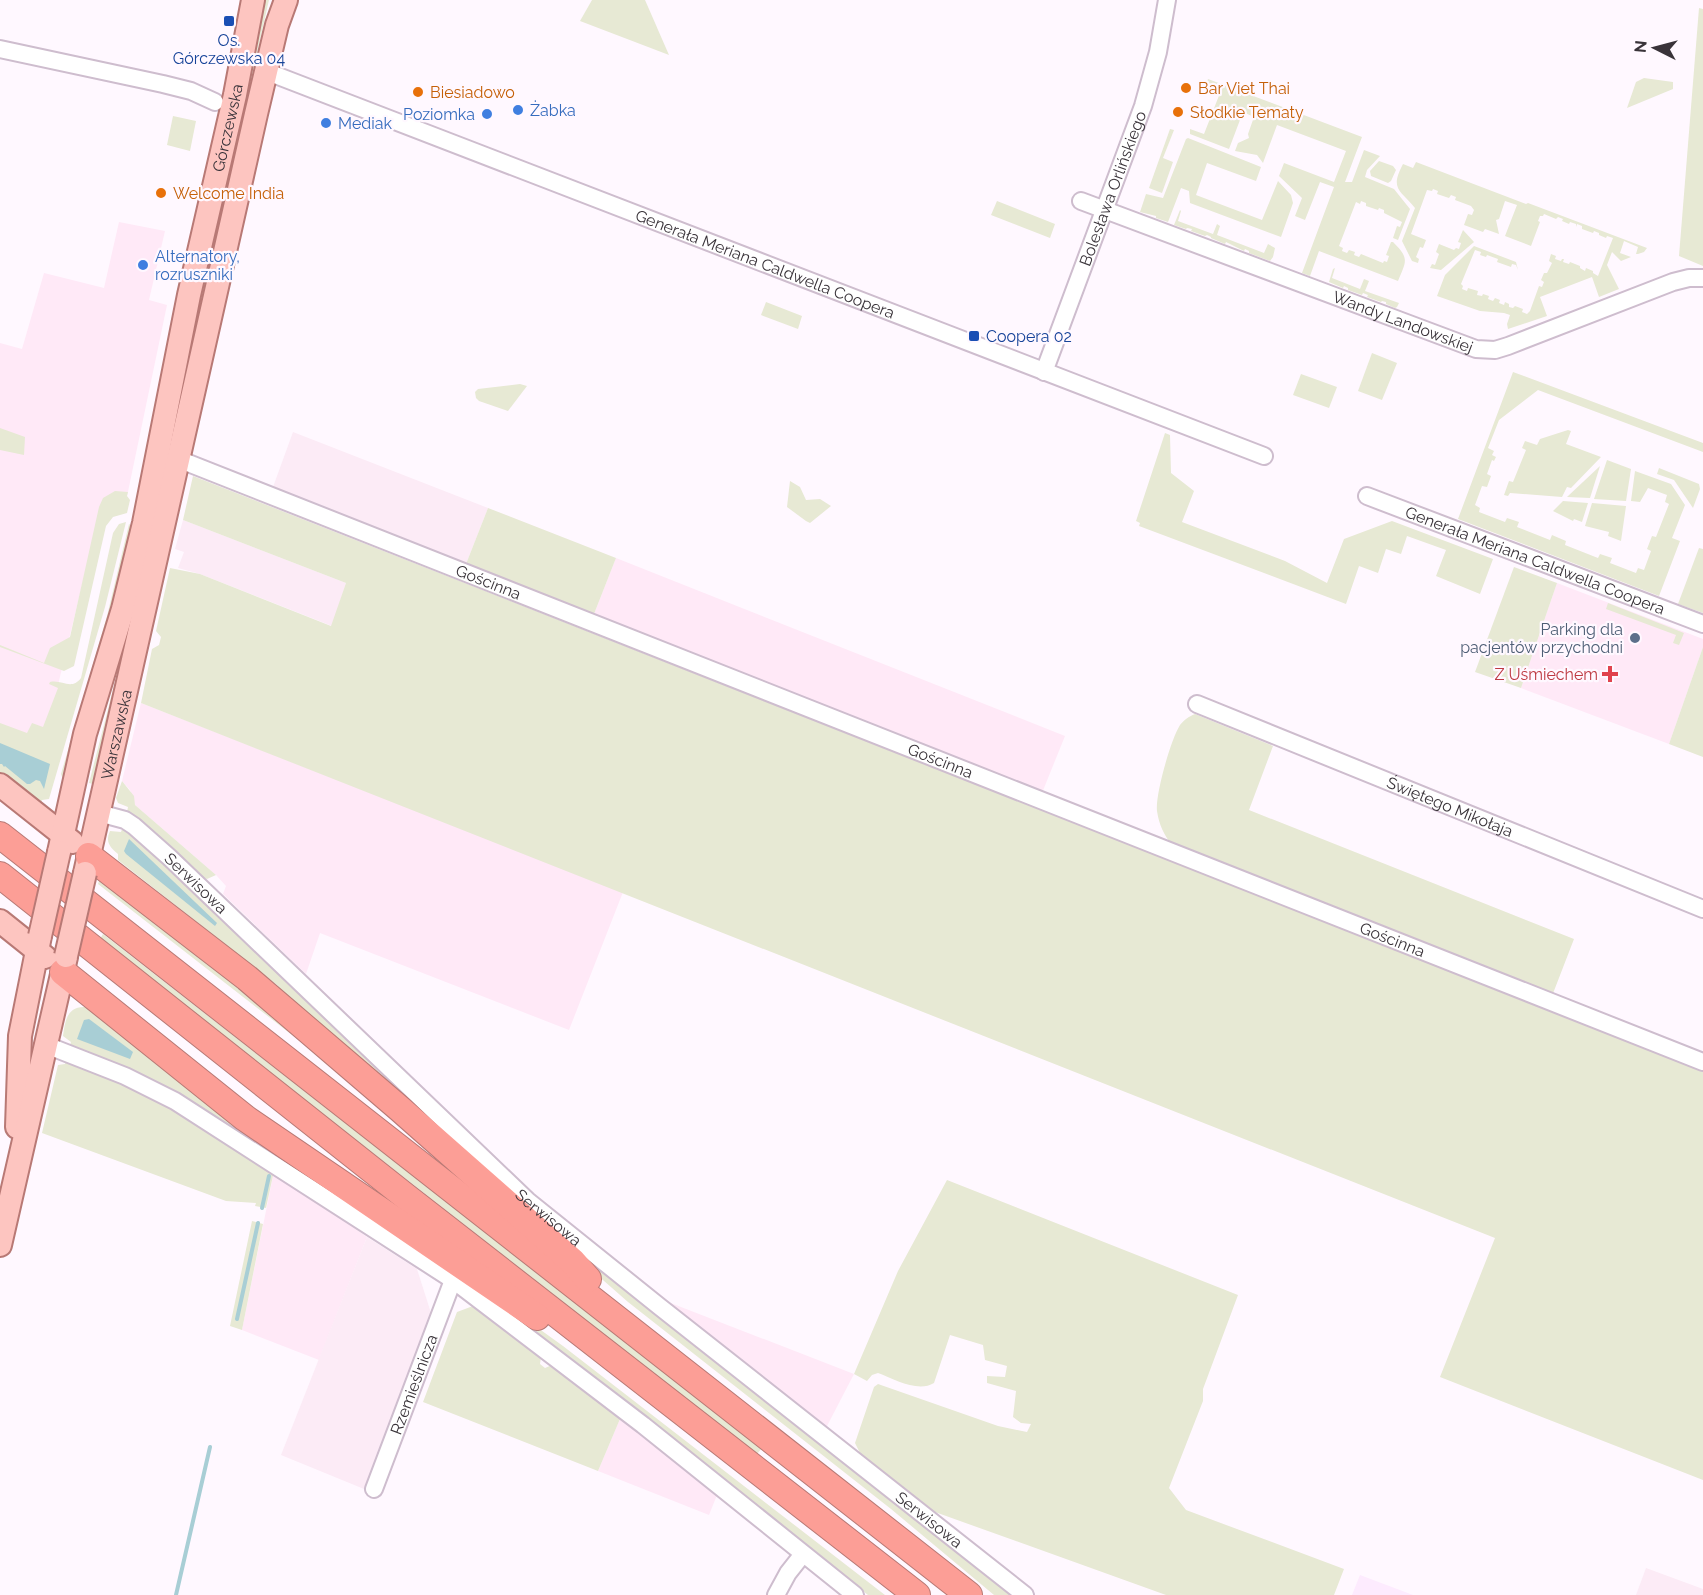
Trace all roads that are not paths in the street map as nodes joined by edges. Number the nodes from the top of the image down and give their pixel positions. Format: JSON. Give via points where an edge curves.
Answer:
{"nodes":[{"id":1,"x":253,"y":0,"type":"edge"},
{"id":2,"x":286,"y":0,"type":"edge"},
{"id":3,"x":1167,"y":0,"type":"edge"},
{"id":4,"x":0,"y":49,"type":"edge"},
{"id":5,"x":266,"y":72,"type":"junction"},
{"id":6,"x":215,"y":102,"type":"dead end"},
{"id":7,"x":1081,"y":201,"type":"dead end"},
{"id":8,"x":1105,"y":210,"type":"junction"},
{"id":9,"x":1703,"y":278,"type":"edge"},
{"id":10,"x":216,"y":287,"type":"joint"},
{"id":11,"x":176,"y":360,"type":"joint"},
{"id":12,"x":1044,"y":372,"type":"junction"},
{"id":13,"x":1264,"y":456,"type":"dead end"},
{"id":14,"x":178,"y":459,"type":"junction"},
{"id":15,"x":1367,"y":495,"type":"dead end"},
{"id":16,"x":1703,"y":624,"type":"edge"},
{"id":17,"x":1197,"y":704,"type":"dead end"},
{"id":18,"x":0,"y":785,"type":"edge"},
{"id":19,"x":99,"y":813,"type":"junction"},
{"id":20,"x":0,"y":835,"type":"edge"},
{"id":21,"x":61,"y":844,"type":"junction"},
{"id":22,"x":87,"y":864,"type":"junction"},
{"id":23,"x":0,"y":875,"type":"edge"},
{"id":24,"x":1703,"y":909,"type":"edge"},
{"id":25,"x":0,"y":921,"type":"edge"},
{"id":26,"x":38,"y":943,"type":"junction"},
{"id":27,"x":65,"y":964,"type":"junction"},
{"id":28,"x":46,"y":1045,"type":"junction"},
{"id":29,"x":1703,"y":1062,"type":"edge"},
{"id":30,"x":16,"y":1179,"type":"junction"},
{"id":31,"x":0,"y":1245,"type":"edge"},
{"id":32,"x":453,"y":1280,"type":"junction"},
{"id":33,"x":652,"y":1347,"type":"junction"},
{"id":34,"x":629,"y":1369,"type":"junction"},
{"id":35,"x":374,"y":1489,"type":"dead end"},
{"id":36,"x":803,"y":1554,"type":"junction"},
{"id":37,"x":776,"y":1595,"type":"edge"},
{"id":38,"x":855,"y":1595,"type":"edge"},
{"id":39,"x":917,"y":1595,"type":"edge"},
{"id":40,"x":969,"y":1595,"type":"edge"},
{"id":41,"x":1025,"y":1595,"type":"edge"}],
"edges":[{"from":1,"to":11,"type":"main road","name":"Górczewska"},
{"from":2,"to":5,"type":"main road","name":"Górczewska"},
{"from":3,"to":8,"type":"street","name":"Bolesława Orlińskiego","via":[[1151,80]]},
{"from":4,"to":6,"type":"street","via":[[163,84]]},
{"from":5,"to":10,"type":"main road","name":"Górczewska"},
{"from":5,"to":12,"type":"street","name":"Generała Meriana Caldwella Coopera"},
{"from":7,"to":8,"type":"street","name":"Wandy Landowskiej"},
{"from":8,"to":9,"type":"street","name":"Wandy Landowskiej","via":[[1485,350],[1508,346],[1673,282]]},
{"from":8,"to":12,"type":"street","name":"Bolesława Orlińskiego"},
{"from":10,"to":14,"type":"main road","name":"Warszawska"},
{"from":11,"to":21,"type":"main road","name":"Warszawska","via":[[144,523],[86,734]]},
{"from":12,"to":13,"type":"street","name":"Generała Meriana Caldwella Coopera"},
{"from":14,"to":19,"type":"main road","name":"Warszawska"},
{"from":14,"to":29,"type":"street","name":"Gościnna"},
{"from":15,"to":16,"type":"street","name":"Generała Meriana Caldwella Coopera"},
{"from":17,"to":24,"type":"street","name":"Świętego Mikołaja"},
{"from":18,"to":21,"type":"main road"},
{"from":19,"to":22,"type":"main road","name":"Warszawska"},
{"from":19,"to":41,"type":"street","name":"Serwisowa","via":[[134,826],[169,857],[528,1201]]},
{"from":20,"to":33,"type":"highway"},
{"from":21,"to":22,"type":"main road"},
{"from":21,"to":26,"type":"main road","name":"Warszawska","bridge":true},
{"from":22,"to":27,"type":"main road","name":"Warszawska","bridge":true},
{"from":22,"to":33,"type":"highway","via":[[247,978],[572,1261]]},
{"from":23,"to":34,"type":"highway"},
{"from":25,"to":26,"type":"main road"},
{"from":26,"to":27,"type":"main road"},
{"from":26,"to":30,"type":"main road","name":"Warszawska","via":[[20,1036]]},
{"from":27,"to":28,"type":"main road","name":"Warszawska"},
{"from":27,"to":34,"type":"highway","via":[[245,1118],[535,1316]]},
{"from":28,"to":30,"type":"main road","name":"Warszawska"},
{"from":28,"to":32,"type":"street","via":[[125,1076],[175,1101]]},
{"from":30,"to":31,"type":"main road","name":"Warszawska"},
{"from":32,"to":35,"type":"street","name":"Rzemieślnicza"},
{"from":32,"to":36,"type":"street"},
{"from":33,"to":40,"type":"highway"},
{"from":34,"to":39,"type":"highway"},
{"from":36,"to":37,"type":"street"},
{"from":36,"to":38,"type":"street"}]}
